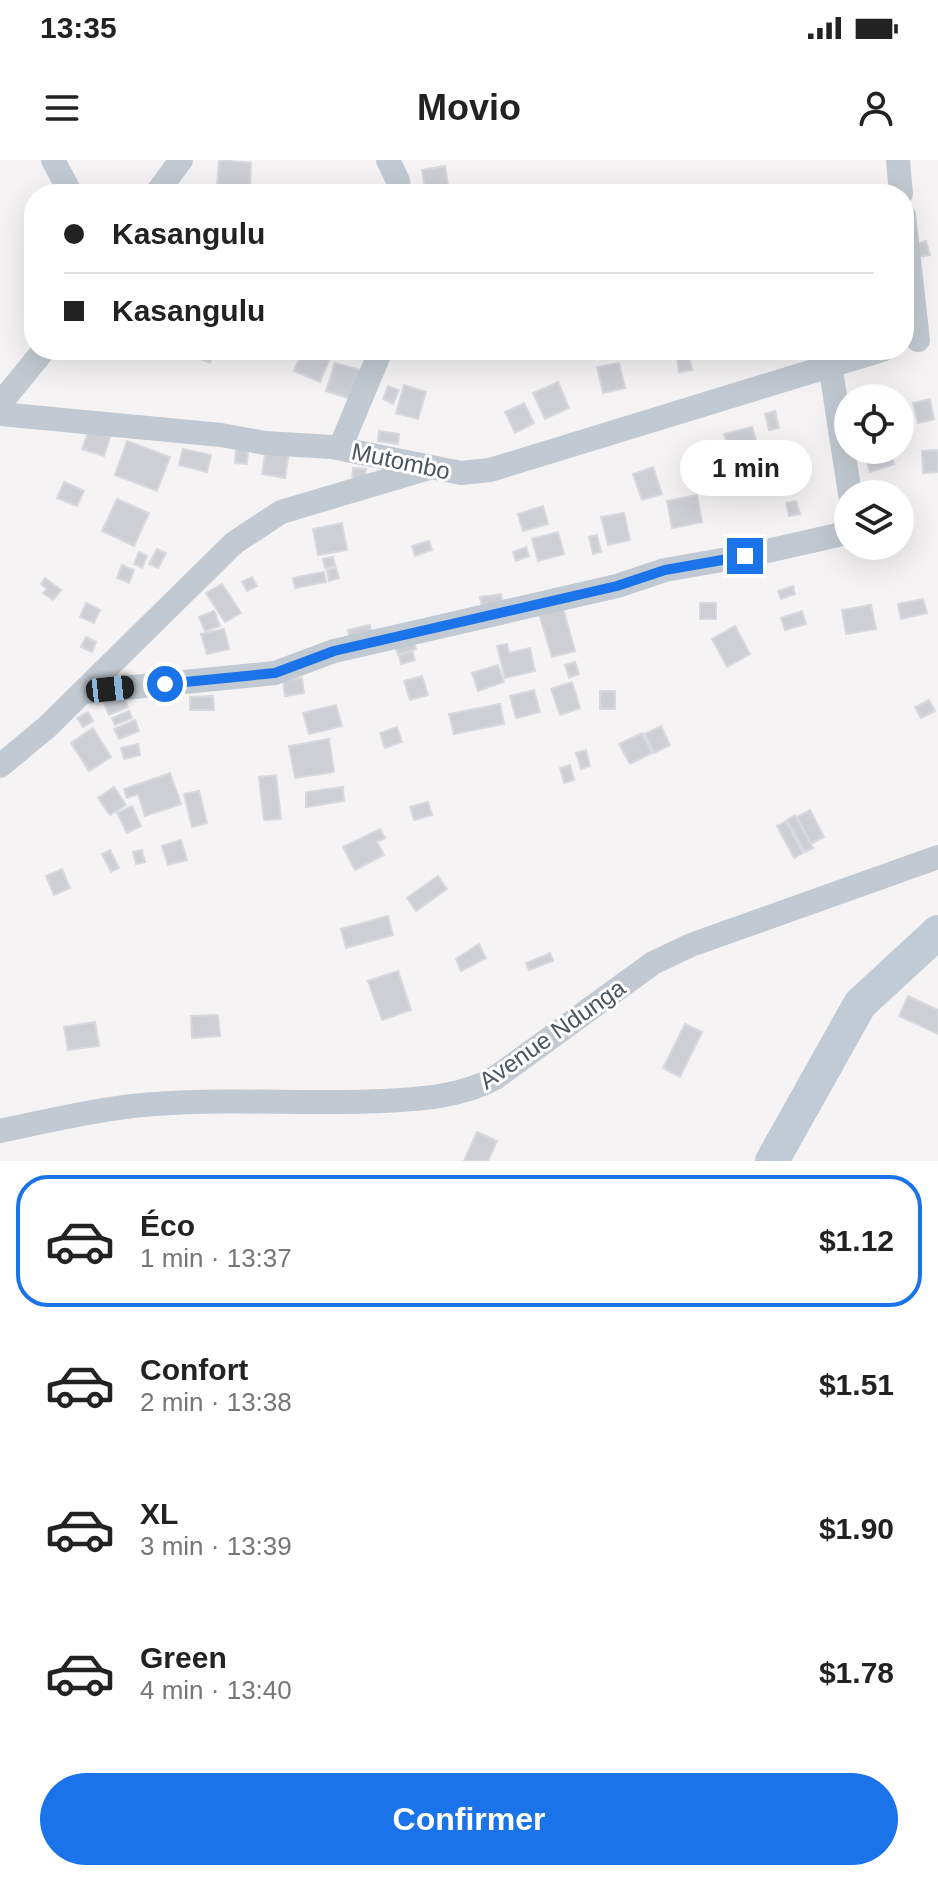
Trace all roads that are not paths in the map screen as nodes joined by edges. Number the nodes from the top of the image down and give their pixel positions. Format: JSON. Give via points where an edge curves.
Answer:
{"nodes":[{"id":1,"x":388,"y":160,"type":"edge"},
{"id":2,"x":898,"y":160,"type":"edge"},
{"id":3,"x":398,"y":184,"type":"edge"},
{"id":4,"x":900,"y":184,"type":"edge"},
{"id":5,"x":914,"y":293,"type":"edge"},
{"id":6,"x":920,"y":339,"type":"edge"},
{"id":7,"x":36,"y":360,"type":"edge"},
{"id":8,"x":377,"y":360,"type":"edge"},
{"id":9,"x":845,"y":360,"type":"edge"},
{"id":10,"x":830,"y":364,"type":"junction"},
{"id":11,"x":0,"y":404,"type":"edge"},
{"id":12,"x":0,"y":414,"type":"edge"},
{"id":13,"x":340,"y":448,"type":"junction"},
{"id":14,"x":430,"y":468,"type":"junction"},
{"id":15,"x":848,"y":480,"type":"edge"},
{"id":16,"x":834,"y":536,"type":"edge"},
{"id":17,"x":83,"y":692,"type":"junction"},
{"id":18,"x":0,"y":766,"type":"edge"},
{"id":19,"x":938,"y":857,"type":"edge"},
{"id":20,"x":938,"y":932,"type":"edge"},
{"id":21,"x":0,"y":1131,"type":"edge"},
{"id":22,"x":772,"y":1161,"type":"edge"}],
"edges":[{"from":1,"to":3,"type":"street"},
{"from":2,"to":4,"type":"street"},
{"from":5,"to":6,"type":"street"},
{"from":7,"to":11,"type":"street"},
{"from":8,"to":13,"type":"street"},
{"from":9,"to":10,"type":"street","name":"Mutombo"},
{"from":10,"to":14,"type":"street","name":"Mutombo","via":[[490,470]]},
{"from":10,"to":15,"type":"street"},
{"from":12,"to":13,"type":"street","name":"Mutombo"},
{"from":13,"to":14,"type":"street","name":"Mutombo"},
{"from":14,"to":17,"type":"street","via":[[281,512],[234,543]]},
{"from":16,"to":17,"type":"street","via":[[665,570],[617,586],[334,651],[275,673]]},
{"from":17,"to":18,"type":"street"},
{"from":19,"to":21,"type":"street","name":"Avenue Ndunga","via":[[653,963],[495,1078],[460,1093],[330,1104],[132,1106]]},
{"from":20,"to":22,"type":"street","via":[[860,1004]]}]}
